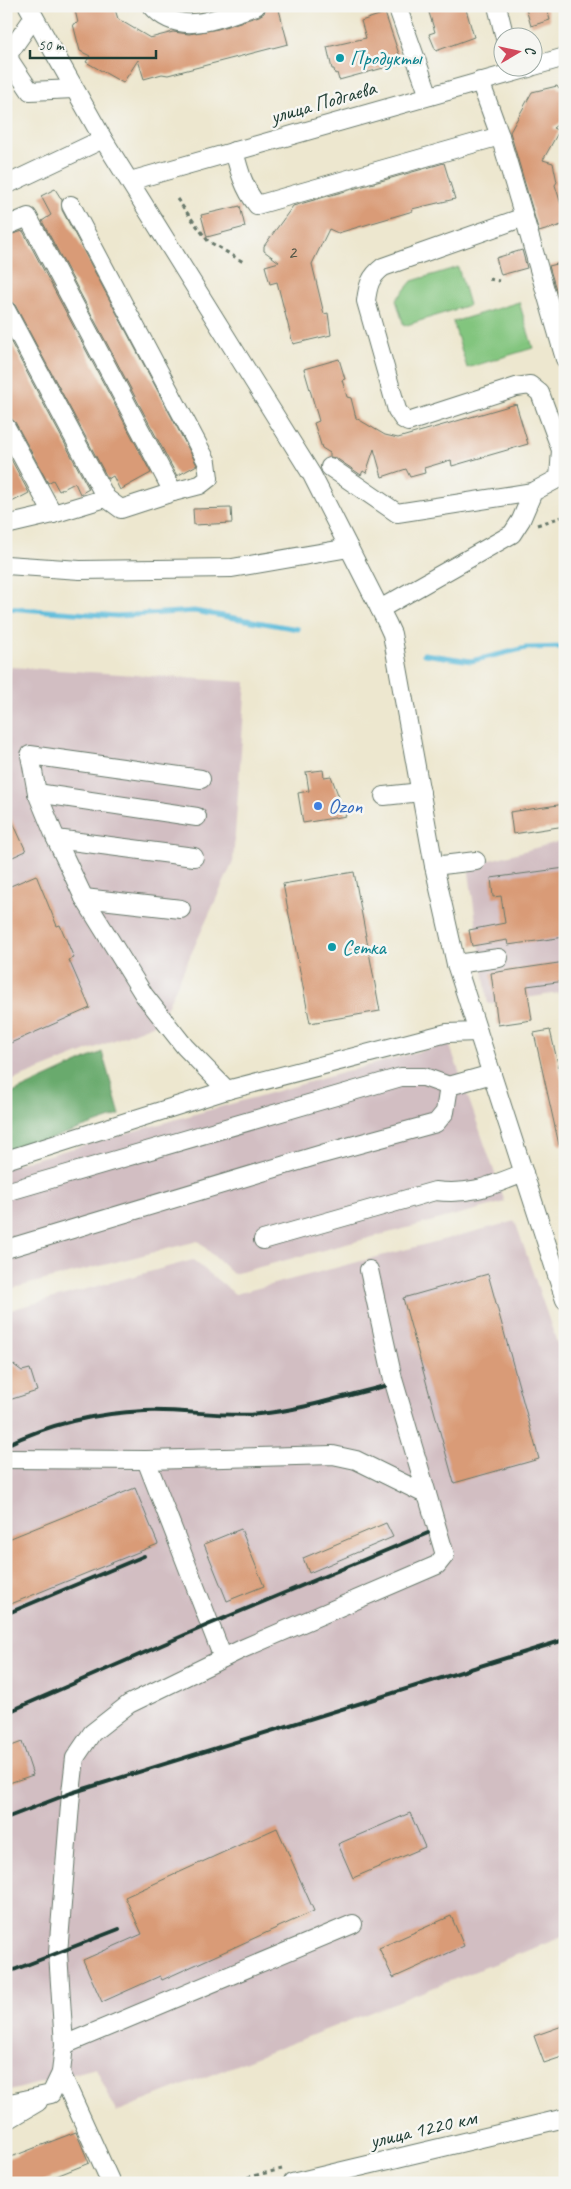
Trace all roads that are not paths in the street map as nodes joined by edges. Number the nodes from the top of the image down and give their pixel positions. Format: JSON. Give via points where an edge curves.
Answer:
{"nodes":[{"id":1,"x":152,"y":6,"type":"edge"},
{"id":2,"x":256,"y":6,"type":"edge"},
{"id":3,"x":397,"y":6,"type":"edge"},
{"id":4,"x":497,"y":6,"type":"edge"},
{"id":5,"x":31,"y":12,"type":"edge"},
{"id":6,"x":503,"y":28,"type":"edge"},
{"id":7,"x":565,"y":57,"type":"edge"},
{"id":8,"x":544,"y":63,"type":"edge"},
{"id":9,"x":494,"y":77,"type":"edge"},
{"id":10,"x":480,"y":81,"type":"junction"},
{"id":11,"x":74,"y":88,"type":"junction"},
{"id":12,"x":429,"y":96,"type":"junction"},
{"id":13,"x":500,"y":136,"type":"junction"},
{"id":14,"x":103,"y":139,"type":"junction"},
{"id":15,"x":234,"y":151,"type":"junction"},
{"id":16,"x":130,"y":181,"type":"junction"},
{"id":17,"x":6,"y":185,"type":"edge"},
{"id":18,"x":71,"y":205,"type":"dead end"},
{"id":19,"x":524,"y":217,"type":"junction"},
{"id":20,"x":6,"y":226,"type":"edge"},
{"id":21,"x":6,"y":310,"type":"edge"},
{"id":22,"x":565,"y":358,"type":"edge"},
{"id":23,"x":6,"y":427,"type":"edge"},
{"id":24,"x":330,"y":467,"type":"dead end"},
{"id":25,"x":173,"y":492,"type":"junction"},
{"id":26,"x":533,"y":492,"type":"junction"},
{"id":27,"x":106,"y":498,"type":"junction"},
{"id":28,"x":53,"y":514,"type":"junction"},
{"id":29,"x":6,"y":525,"type":"edge"},
{"id":30,"x":349,"y":548,"type":"junction"},
{"id":31,"x":6,"y":565,"type":"edge"},
{"id":32,"x":380,"y":610,"type":"junction"},
{"id":33,"x":201,"y":779,"type":"dead end"},
{"id":34,"x":421,"y":792,"type":"junction"},
{"id":35,"x":37,"y":793,"type":"junction"},
{"id":36,"x":384,"y":796,"type":"dead end"},
{"id":37,"x":197,"y":817,"type":"dead end"},
{"id":38,"x":56,"y":839,"type":"junction"},
{"id":39,"x":194,"y":857,"type":"dead end"},
{"id":40,"x":476,"y":861,"type":"dead end"},
{"id":41,"x":434,"y":866,"type":"junction"},
{"id":42,"x":84,"y":898,"type":"junction"},
{"id":43,"x":181,"y":909,"type":"dead end"},
{"id":44,"x":499,"y":958,"type":"dead end"},
{"id":45,"x":456,"y":964,"type":"junction"},
{"id":46,"x":478,"y":1032,"type":"junction"},
{"id":47,"x":492,"y":1074,"type":"junction"},
{"id":48,"x":449,"y":1086,"type":"junction"},
{"id":49,"x":227,"y":1090,"type":"junction"},
{"id":50,"x":6,"y":1160,"type":"edge"},
{"id":51,"x":524,"y":1174,"type":"junction"},
{"id":52,"x":6,"y":1192,"type":"edge"},
{"id":53,"x":263,"y":1240,"type":"dead end"},
{"id":54,"x":6,"y":1249,"type":"edge"},
{"id":55,"x":369,"y":1270,"type":"dead end"},
{"id":56,"x":565,"y":1300,"type":"edge"},
{"id":57,"x":6,"y":1459,"type":"edge"},
{"id":58,"x":146,"y":1460,"type":"junction"},
{"id":59,"x":427,"y":1495,"type":"junction"},
{"id":60,"x":223,"y":1658,"type":"junction"},
{"id":61,"x":353,"y":1924,"type":"dead end"},
{"id":62,"x":64,"y":2045,"type":"junction"},
{"id":63,"x":61,"y":2072,"type":"junction"},
{"id":64,"x":51,"y":2094,"type":"junction"},
{"id":65,"x":6,"y":2104,"type":"edge"},
{"id":66,"x":565,"y":2118,"type":"edge"},
{"id":67,"x":6,"y":2122,"type":"edge"},
{"id":68,"x":111,"y":2183,"type":"edge"},
{"id":69,"x":292,"y":2183,"type":"edge"}],
"edges":[{"from":1,"to":2,"type":"street","via":[[173,22],[188,25]]},
{"from":3,"to":12,"type":"street"},
{"from":4,"to":6,"type":"street"},
{"from":5,"to":11,"type":"street"},
{"from":5,"to":11,"type":"street","via":[[9,53],[10,61],[30,91]]},
{"from":7,"to":8,"type":"street"},
{"from":9,"to":10,"type":"street","name":"улица Подгаева"},
{"from":10,"to":12,"type":"street","name":"улица Подгаева"},
{"from":10,"to":13,"type":"street"},
{"from":11,"to":14,"type":"street"},
{"from":12,"to":15,"type":"street","name":"улица Подгаева"},
{"from":13,"to":15,"type":"street","via":[[257,204],[242,180]]},
{"from":13,"to":19,"type":"street"},
{"from":14,"to":16,"type":"street"},
{"from":14,"to":17,"type":"street"},
{"from":15,"to":16,"type":"street","name":"улица Подгаева"},
{"from":16,"to":30,"type":"street","via":[[312,476]]},
{"from":18,"to":25,"type":"street","via":[[207,462],[209,478],[200,485]]},
{"from":19,"to":22,"type":"street"},
{"from":19,"to":26,"type":"street","via":[[383,267],[373,274],[366,301],[397,410],[408,422],[516,387],[530,385],[540,393],[561,450],[559,478]]},
{"from":20,"to":25,"type":"street","via":[[28,217]]},
{"from":21,"to":27,"type":"street"},
{"from":23,"to":28,"type":"street"},
{"from":24,"to":26,"type":"street","via":[[396,514]]},
{"from":25,"to":27,"type":"street","via":[[121,509]]},
{"from":26,"to":32,"type":"street","via":[[512,534]]},
{"from":27,"to":28,"type":"street"},
{"from":28,"to":29,"type":"street"},
{"from":30,"to":31,"type":"street","via":[[232,568],[80,570]]},
{"from":30,"to":32,"type":"street"},
{"from":32,"to":34,"type":"street","via":[[392,634]]},
{"from":33,"to":35,"type":"street","via":[[30,755]]},
{"from":34,"to":36,"type":"street"},
{"from":34,"to":41,"type":"street"},
{"from":35,"to":37,"type":"street"},
{"from":35,"to":38,"type":"street"},
{"from":38,"to":39,"type":"street"},
{"from":38,"to":42,"type":"street"},
{"from":40,"to":41,"type":"street"},
{"from":41,"to":45,"type":"street"},
{"from":42,"to":43,"type":"street"},
{"from":42,"to":49,"type":"street","via":[[144,995],[185,1047]]},
{"from":44,"to":45,"type":"street"},
{"from":45,"to":46,"type":"street"},
{"from":46,"to":47,"type":"street"},
{"from":46,"to":49,"type":"street","via":[[447,1033]]},
{"from":47,"to":48,"type":"street"},
{"from":47,"to":51,"type":"street"},
{"from":48,"to":52,"type":"street","via":[[424,1077],[401,1077]]},
{"from":48,"to":54,"type":"street","via":[[445,1112],[436,1123]]},
{"from":49,"to":50,"type":"street"},
{"from":51,"to":53,"type":"street","via":[[480,1190],[435,1191]]},
{"from":51,"to":56,"type":"street"},
{"from":55,"to":59,"type":"street","via":[[393,1379]]},
{"from":57,"to":58,"type":"street"},
{"from":58,"to":59,"type":"street","via":[[333,1455],[356,1460]]},
{"from":58,"to":60,"type":"street"},
{"from":59,"to":60,"type":"street","via":[[445,1555],[437,1565]]},
{"from":60,"to":62,"type":"street","via":[[129,1704],[92,1734],[76,1758],[58,1953]]},
{"from":61,"to":62,"type":"street"},
{"from":62,"to":63,"type":"street"},
{"from":63,"to":64,"type":"street"},
{"from":63,"to":68,"type":"street"},
{"from":64,"to":65,"type":"street"},
{"from":64,"to":67,"type":"street"},
{"from":66,"to":69,"type":"street","name":"улица 1220 км"}]}
